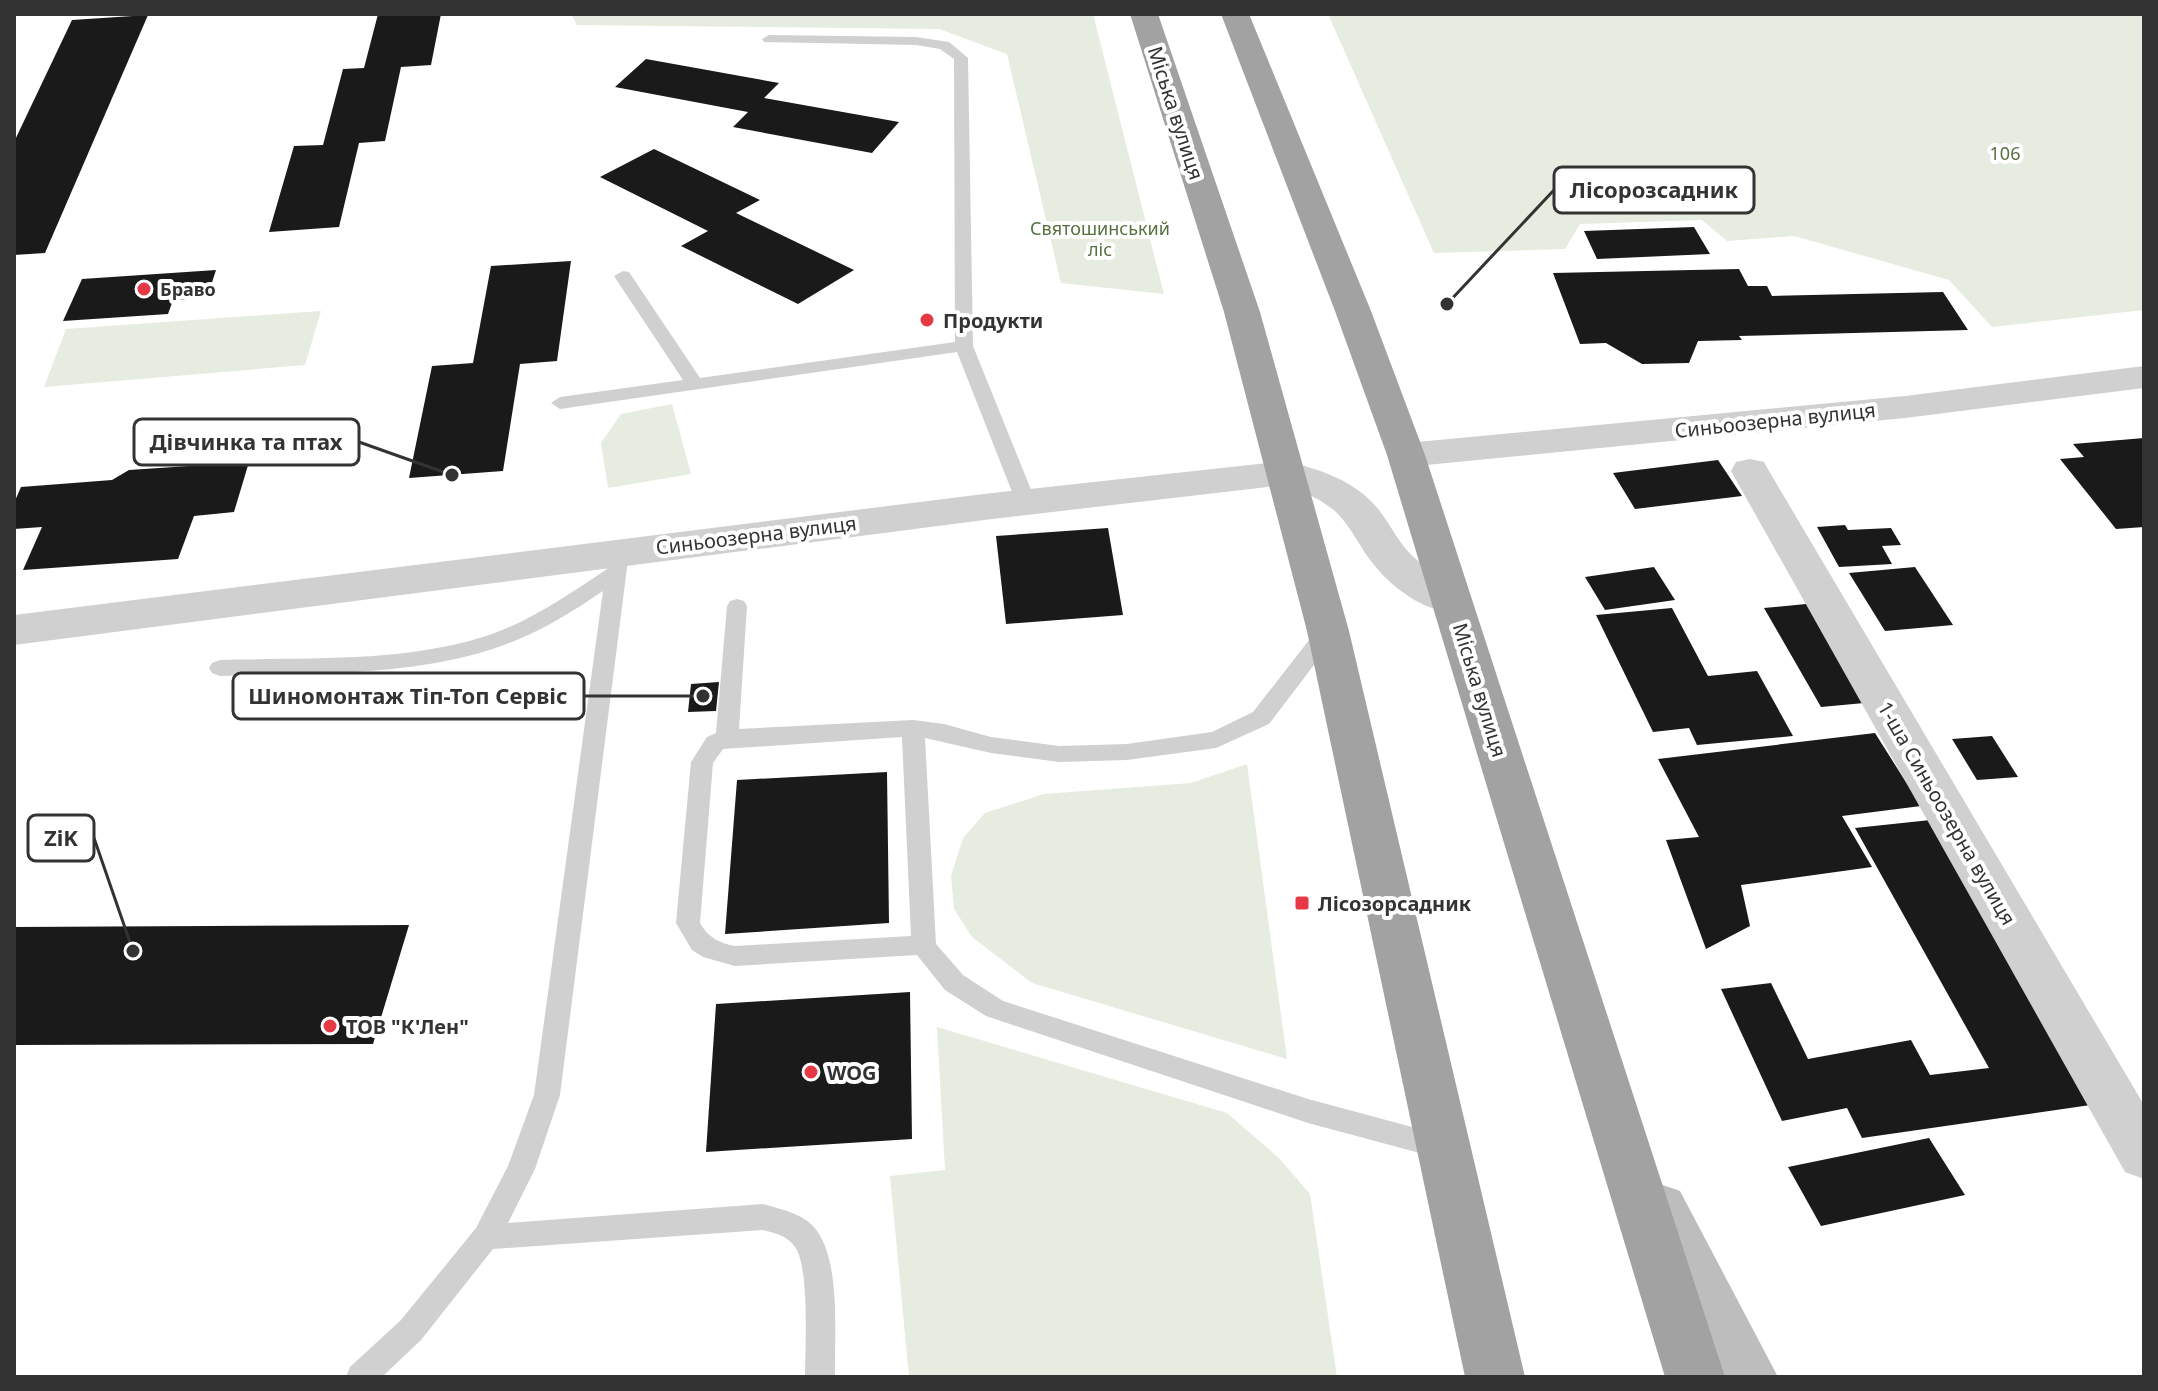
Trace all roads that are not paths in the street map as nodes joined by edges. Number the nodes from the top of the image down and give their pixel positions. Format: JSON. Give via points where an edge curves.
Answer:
{"nodes":[{"id":1,"x":1144,"y":14,"type":"edge"},
{"id":2,"x":1235,"y":14,"type":"edge"},
{"id":3,"x":769,"y":39,"type":"dead end"},
{"id":4,"x":623,"y":276,"type":"dead end"},
{"id":5,"x":964,"y":346,"type":"junction"},
{"id":6,"x":695,"y":384,"type":"junction"},
{"id":7,"x":2138,"y":385,"type":"edge"},
{"id":8,"x":560,"y":403,"type":"dead end"},
{"id":9,"x":1406,"y":455,"type":"junction"},
{"id":10,"x":1750,"y":471,"type":"dead end"},
{"id":11,"x":1286,"y":473,"type":"junction"},
{"id":12,"x":1026,"y":502,"type":"junction"},
{"id":13,"x":618,"y":562,"type":"junction"},
{"id":14,"x":1451,"y":600,"type":"junction"},
{"id":15,"x":737,"y":606,"type":"dead end"},
{"id":16,"x":14,"y":630,"type":"edge"},
{"id":17,"x":1328,"y":631,"type":"junction"},
{"id":18,"x":220,"y":668,"type":"dead end"},
{"id":19,"x":913,"y":728,"type":"junction"},
{"id":20,"x":727,"y":738,"type":"junction"},
{"id":21,"x":924,"y":945,"type":"junction"},
{"id":22,"x":1617,"y":1128,"type":"junction"},
{"id":23,"x":1442,"y":1147,"type":"junction"},
{"id":24,"x":2144,"y":1155,"type":"edge"},
{"id":25,"x":486,"y":1237,"type":"junction"},
{"id":26,"x":361,"y":1377,"type":"edge"},
{"id":27,"x":820,"y":1377,"type":"edge"},
{"id":28,"x":1495,"y":1377,"type":"edge"},
{"id":29,"x":1695,"y":1377,"type":"edge"},
{"id":30,"x":1748,"y":1377,"type":"edge"}],
"edges":[{"from":1,"to":11,"type":"highway","name":"Міська вулиця","via":[[1242,312]]},
{"from":2,"to":9,"type":"highway","name":"Міська вулиця"},
{"from":3,"to":5,"type":"lane","via":[[916,41],[944,45],[961,58]]},
{"from":4,"to":6,"type":"lane"},
{"from":5,"to":6,"type":"lane"},
{"from":5,"to":12,"type":"lane"},
{"from":6,"to":8,"type":"lane"},
{"from":7,"to":9,"type":"street","name":"Синьоозерна вулиця"},
{"from":9,"to":14,"type":"highway","name":"Міська вулиця"},
{"from":10,"to":24,"type":"street","name":"1-ша Синьоозерна вулиця"},
{"from":11,"to":12,"type":"street","name":"Синьоозерна вулиця"},
{"from":11,"to":14,"type":"street","name":"Синьоозерна вулиця","via":[[1315,480],[1341,495],[1392,560]]},
{"from":11,"to":17,"type":"highway","name":"Міська вулиця"},
{"from":12,"to":13,"type":"street","name":"Синьоозерна вулиця"},
{"from":13,"to":16,"type":"street","name":"Синьоозерна вулиця"},
{"from":13,"to":18,"type":"lane","via":[[563,609],[489,642],[420,658]]},
{"from":13,"to":25,"type":"lane","via":[[547,1095],[521,1169]]},
{"from":14,"to":22,"type":"highway","name":"Міська вулиця"},
{"from":15,"to":20,"type":"lane"},
{"from":17,"to":19,"type":"lane","via":[[1261,718],[1216,740],[1127,752],[1059,754]]},
{"from":17,"to":23,"type":"highway","name":"Міська вулиця"},
{"from":19,"to":20,"type":"lane"},
{"from":19,"to":21,"type":"lane"},
{"from":20,"to":21,"type":"lane","via":[[715,743],[702,762],[688,923],[695,939],[710,951],[735,956]]},
{"from":21,"to":23,"type":"lane","via":[[937,968],[961,990],[995,1009],[1308,1111]]},
{"from":22,"to":29,"type":"highway","name":"Міська вулиця"},
{"from":22,"to":30,"type":"main road"},
{"from":23,"to":28,"type":"highway","name":"Міська вулиця"},
{"from":25,"to":26,"type":"lane","via":[[411,1330]]},
{"from":25,"to":27,"type":"lane","via":[[763,1217],[788,1224],[807,1239],[816,1258]]}]}
